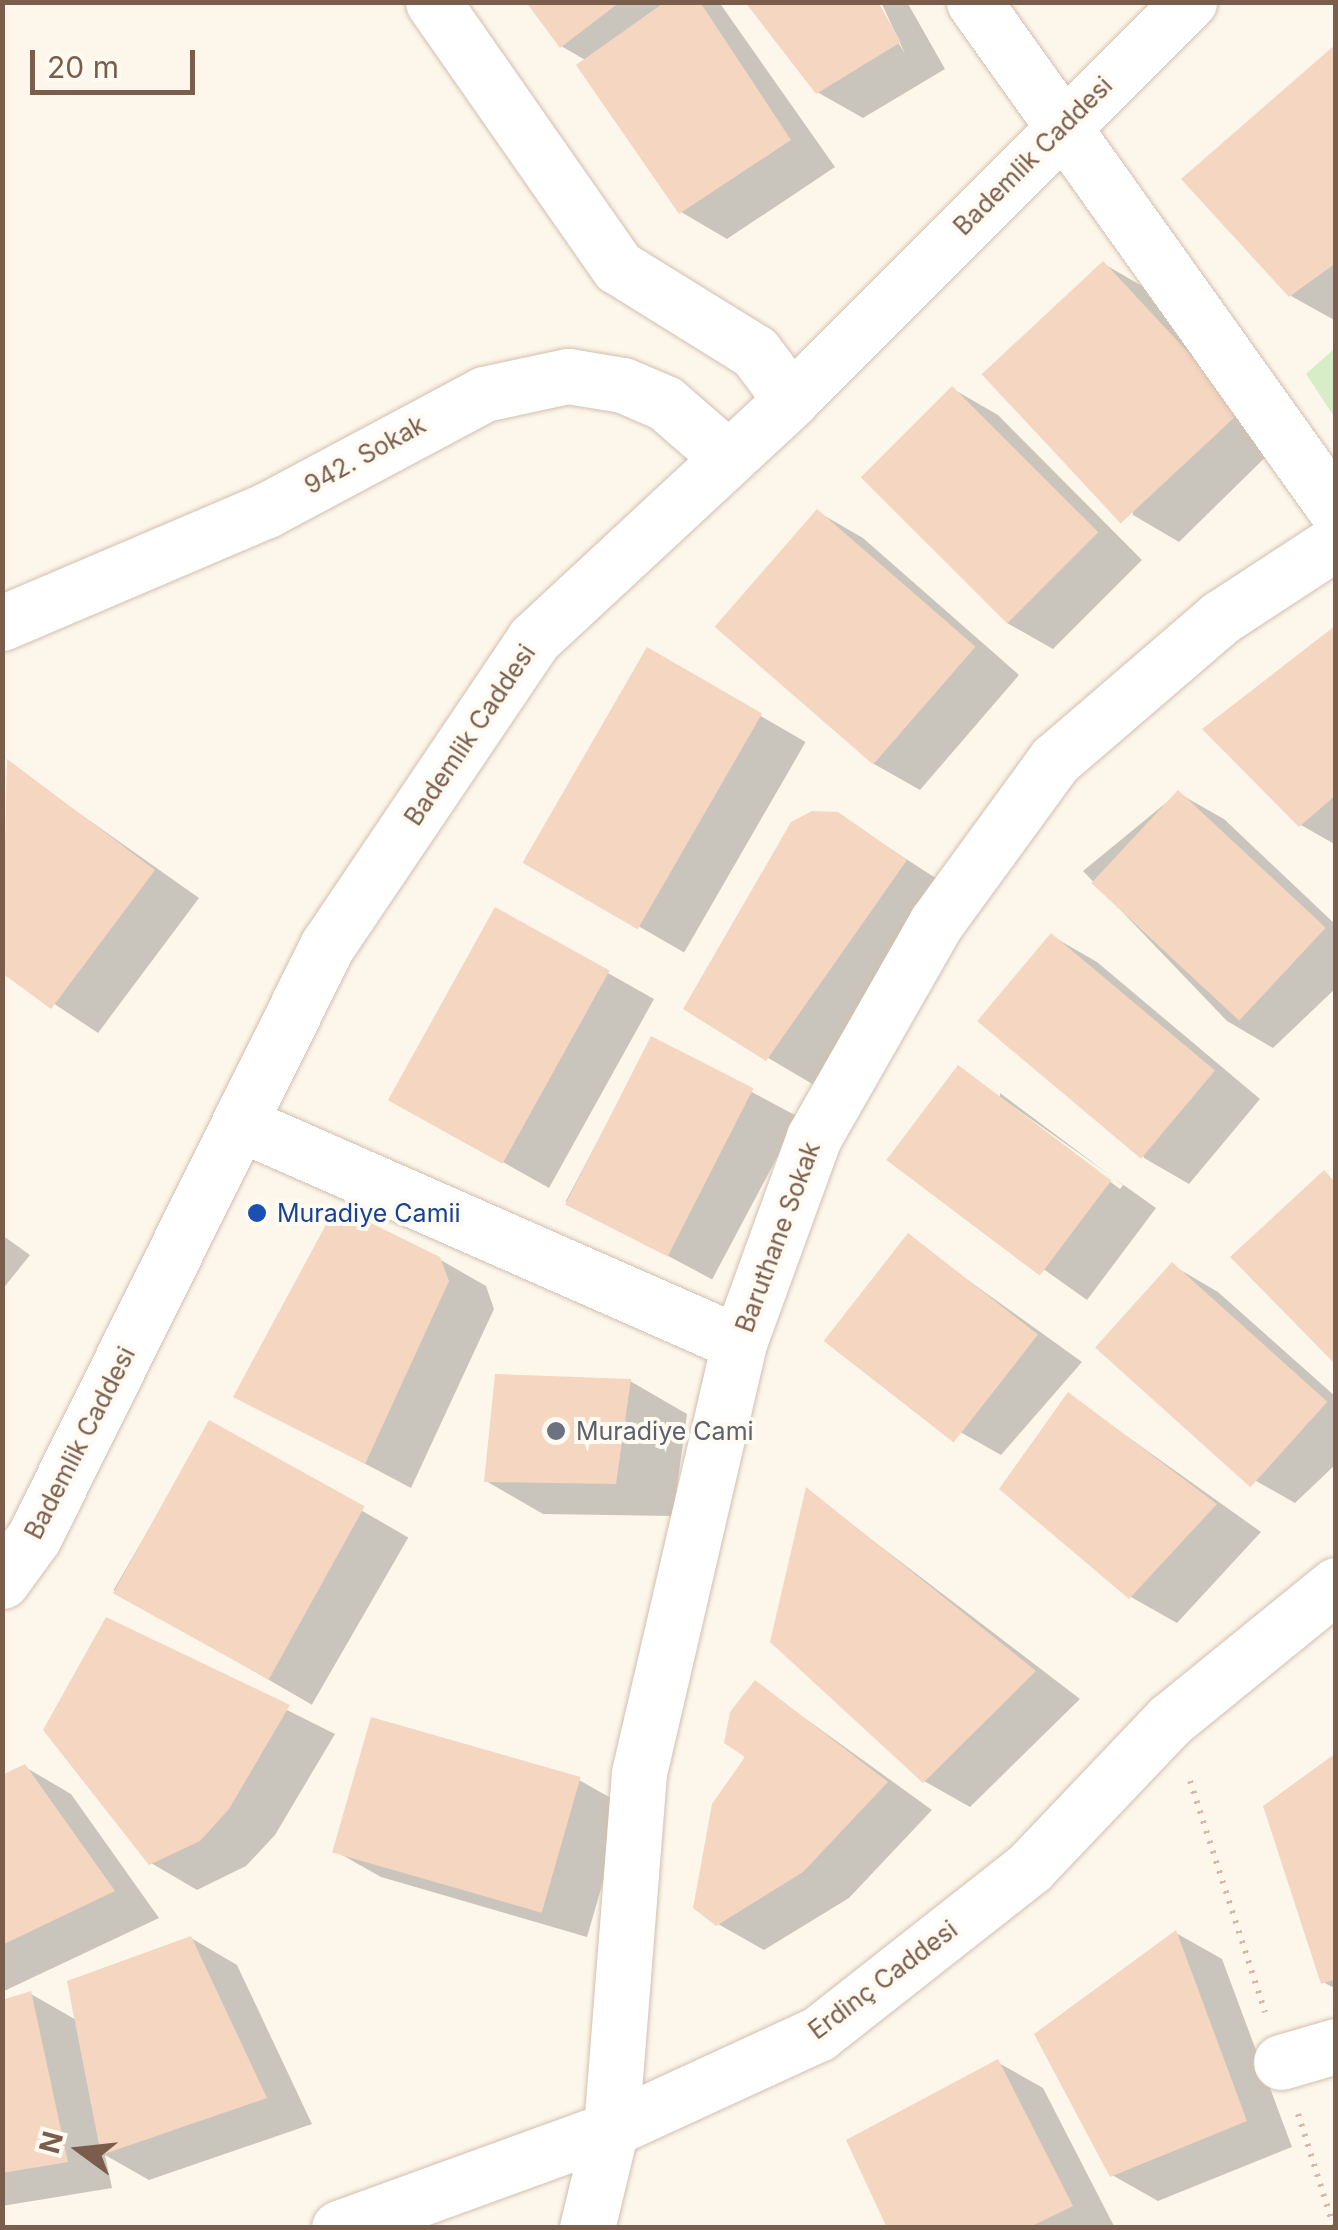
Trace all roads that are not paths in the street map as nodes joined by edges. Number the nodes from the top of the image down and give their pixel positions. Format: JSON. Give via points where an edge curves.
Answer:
{"nodes":[{"id":1,"x":433,"y":2,"type":"edge"},
{"id":2,"x":974,"y":2,"type":"edge"},
{"id":3,"x":1188,"y":2,"type":"edge"},
{"id":4,"x":1058,"y":128,"type":"junction"},
{"id":5,"x":791,"y":400,"type":"junction"},
{"id":6,"x":725,"y":454,"type":"junction"},
{"id":7,"x":1336,"y":510,"type":"edge"},
{"id":8,"x":1336,"y":542,"type":"edge"},
{"id":9,"x":2,"y":623,"type":"edge"},
{"id":10,"x":239,"y":1123,"type":"junction"},
{"id":11,"x":739,"y":1343,"type":"junction"},
{"id":12,"x":2,"y":1582,"type":"edge"},
{"id":13,"x":1336,"y":1585,"type":"edge"},
{"id":14,"x":1336,"y":2046,"type":"edge"},
{"id":15,"x":1281,"y":2062,"type":"road end"},
{"id":16,"x":611,"y":2129,"type":"junction"},
{"id":17,"x":338,"y":2228,"type":"edge"},
{"id":18,"x":587,"y":2228,"type":"edge"}],
"edges":[{"from":1,"to":5,"type":"street","via":[[618,268],[755,352]]},
{"from":2,"to":4,"type":"street"},
{"from":3,"to":4,"type":"street","name":"Bademlik Caddesi"},
{"from":4,"to":5,"type":"street","name":"Bademlik Caddesi"},
{"from":4,"to":7,"type":"street"},
{"from":5,"to":6,"type":"street","name":"Bademlik Caddesi"},
{"from":6,"to":9,"type":"street","name":"942. Sokak","via":[[665,403],[623,386],[568,376],[484,394],[264,511]]},
{"from":6,"to":10,"type":"street","name":"Bademlik Caddesi","via":[[534,639],[326,946]]},
{"from":8,"to":11,"type":"street","name":"Baruthane Sokak","via":[[1220,618],[1054,760],[936,923],[814,1137]]},
{"from":10,"to":11,"type":"street"},
{"from":10,"to":12,"type":"street","name":"Bademlik Caddesi","via":[[34,1538]]},
{"from":11,"to":16,"type":"street","name":"Baruthane Sokak","via":[[639,1773]]},
{"from":13,"to":16,"type":"street","name":"Erdinç Caddesi","via":[[1170,1720],[1030,1867],[818,2034]]},
{"from":14,"to":15,"type":"street"},
{"from":16,"to":17,"type":"street","name":"Erdinç Caddesi"},
{"from":16,"to":18,"type":"street","name":"Baruthane Sokak"}]}
